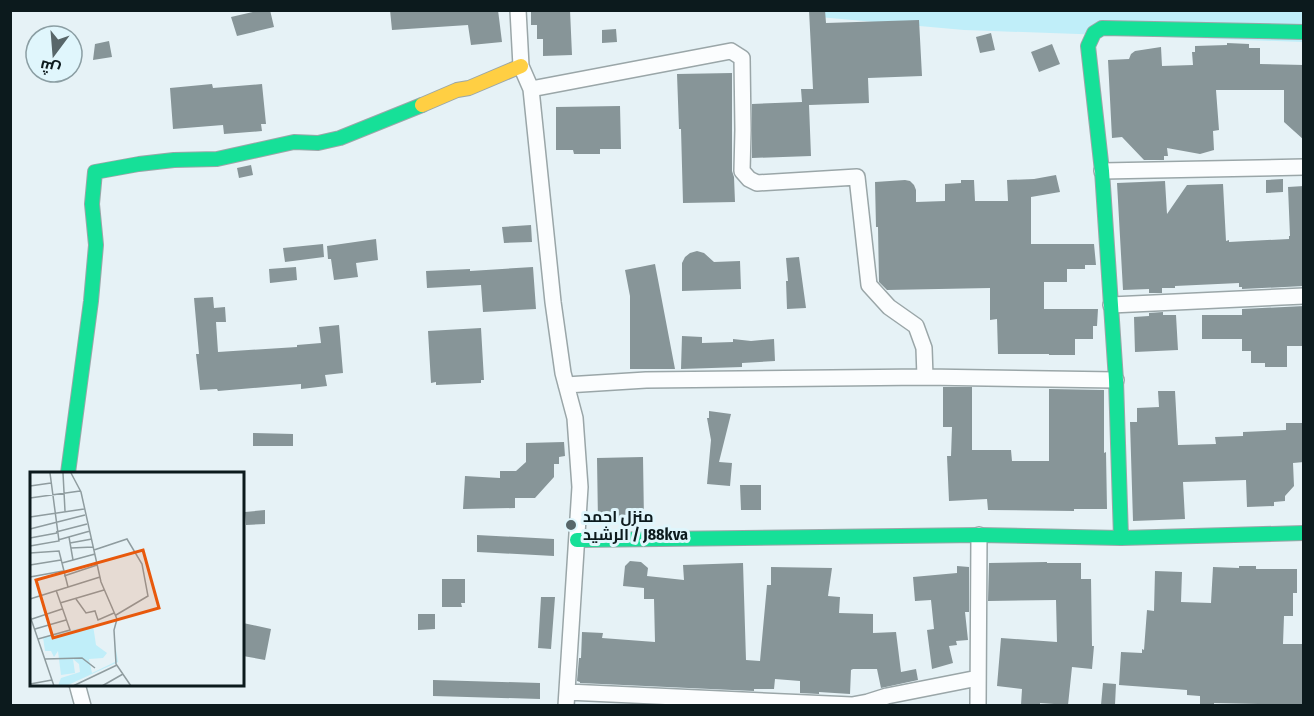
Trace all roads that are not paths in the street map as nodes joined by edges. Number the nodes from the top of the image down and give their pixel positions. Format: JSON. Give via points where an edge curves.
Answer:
{"nodes":[{"id":1,"x":518,"y":10,"type":"edge"},
{"id":2,"x":1304,"y":32,"type":"edge"},
{"id":3,"x":521,"y":66,"type":"junction"},
{"id":4,"x":531,"y":89,"type":"junction"},
{"id":5,"x":1304,"y":167,"type":"edge"},
{"id":6,"x":1102,"y":171,"type":"junction"},
{"id":7,"x":1304,"y":296,"type":"edge"},
{"id":8,"x":1111,"y":305,"type":"junction"},
{"id":9,"x":925,"y":377,"type":"junction"},
{"id":10,"x":1116,"y":380,"type":"junction"},
{"id":11,"x":566,"y":385,"type":"junction"},
{"id":12,"x":68,"y":472,"type":"edge"},
{"id":13,"x":1304,"y":533,"type":"edge"},
{"id":14,"x":979,"y":535,"type":"junction"},
{"id":15,"x":1120,"y":537,"type":"junction"},
{"id":16,"x":577,"y":540,"type":"junction"},
{"id":17,"x":978,"y":678,"type":"junction"},
{"id":18,"x":77,"y":686,"type":"edge"},
{"id":19,"x":566,"y":699,"type":"edge"},
{"id":20,"x":765,"y":703,"type":"edge"},
{"id":21,"x":82,"y":705,"type":"edge"},
{"id":22,"x":978,"y":705,"type":"edge"}],
"edges":[{"from":1,"to":3,"type":"street"},
{"from":2,"to":6,"type":"street","via":[[1102,28],[1093,33],[1088,46]]},
{"from":3,"to":4,"type":"street"},
{"from":3,"to":12,"type":"street","via":[[340,138],[318,143],[294,142],[217,159],[163,161],[95,172],[92,204],[96,245],[91,301]]},
{"from":4,"to":9,"type":"street","via":[[731,51],[742,58],[742,171],[757,183],[857,177],[870,285],[889,307],[916,326],[924,348]]},
{"from":4,"to":11,"type":"street","via":[[553,302]]},
{"from":5,"to":6,"type":"street"},
{"from":6,"to":8,"type":"street"},
{"from":7,"to":8,"type":"street"},
{"from":8,"to":10,"type":"street"},
{"from":9,"to":10,"type":"street"},
{"from":9,"to":11,"type":"street","via":[[646,380]]},
{"from":10,"to":15,"type":"street"},
{"from":11,"to":16,"type":"street","via":[[575,418],[580,487]]},
{"from":13,"to":15,"type":"street"},
{"from":14,"to":15,"type":"street"},
{"from":14,"to":16,"type":"street"},
{"from":14,"to":17,"type":"street"},
{"from":16,"to":19,"type":"street"},
{"from":17,"to":20,"type":"street","via":[[852,705]]},
{"from":17,"to":22,"type":"street"},
{"from":18,"to":21,"type":"street"},
{"from":19,"to":20,"type":"street"}]}
